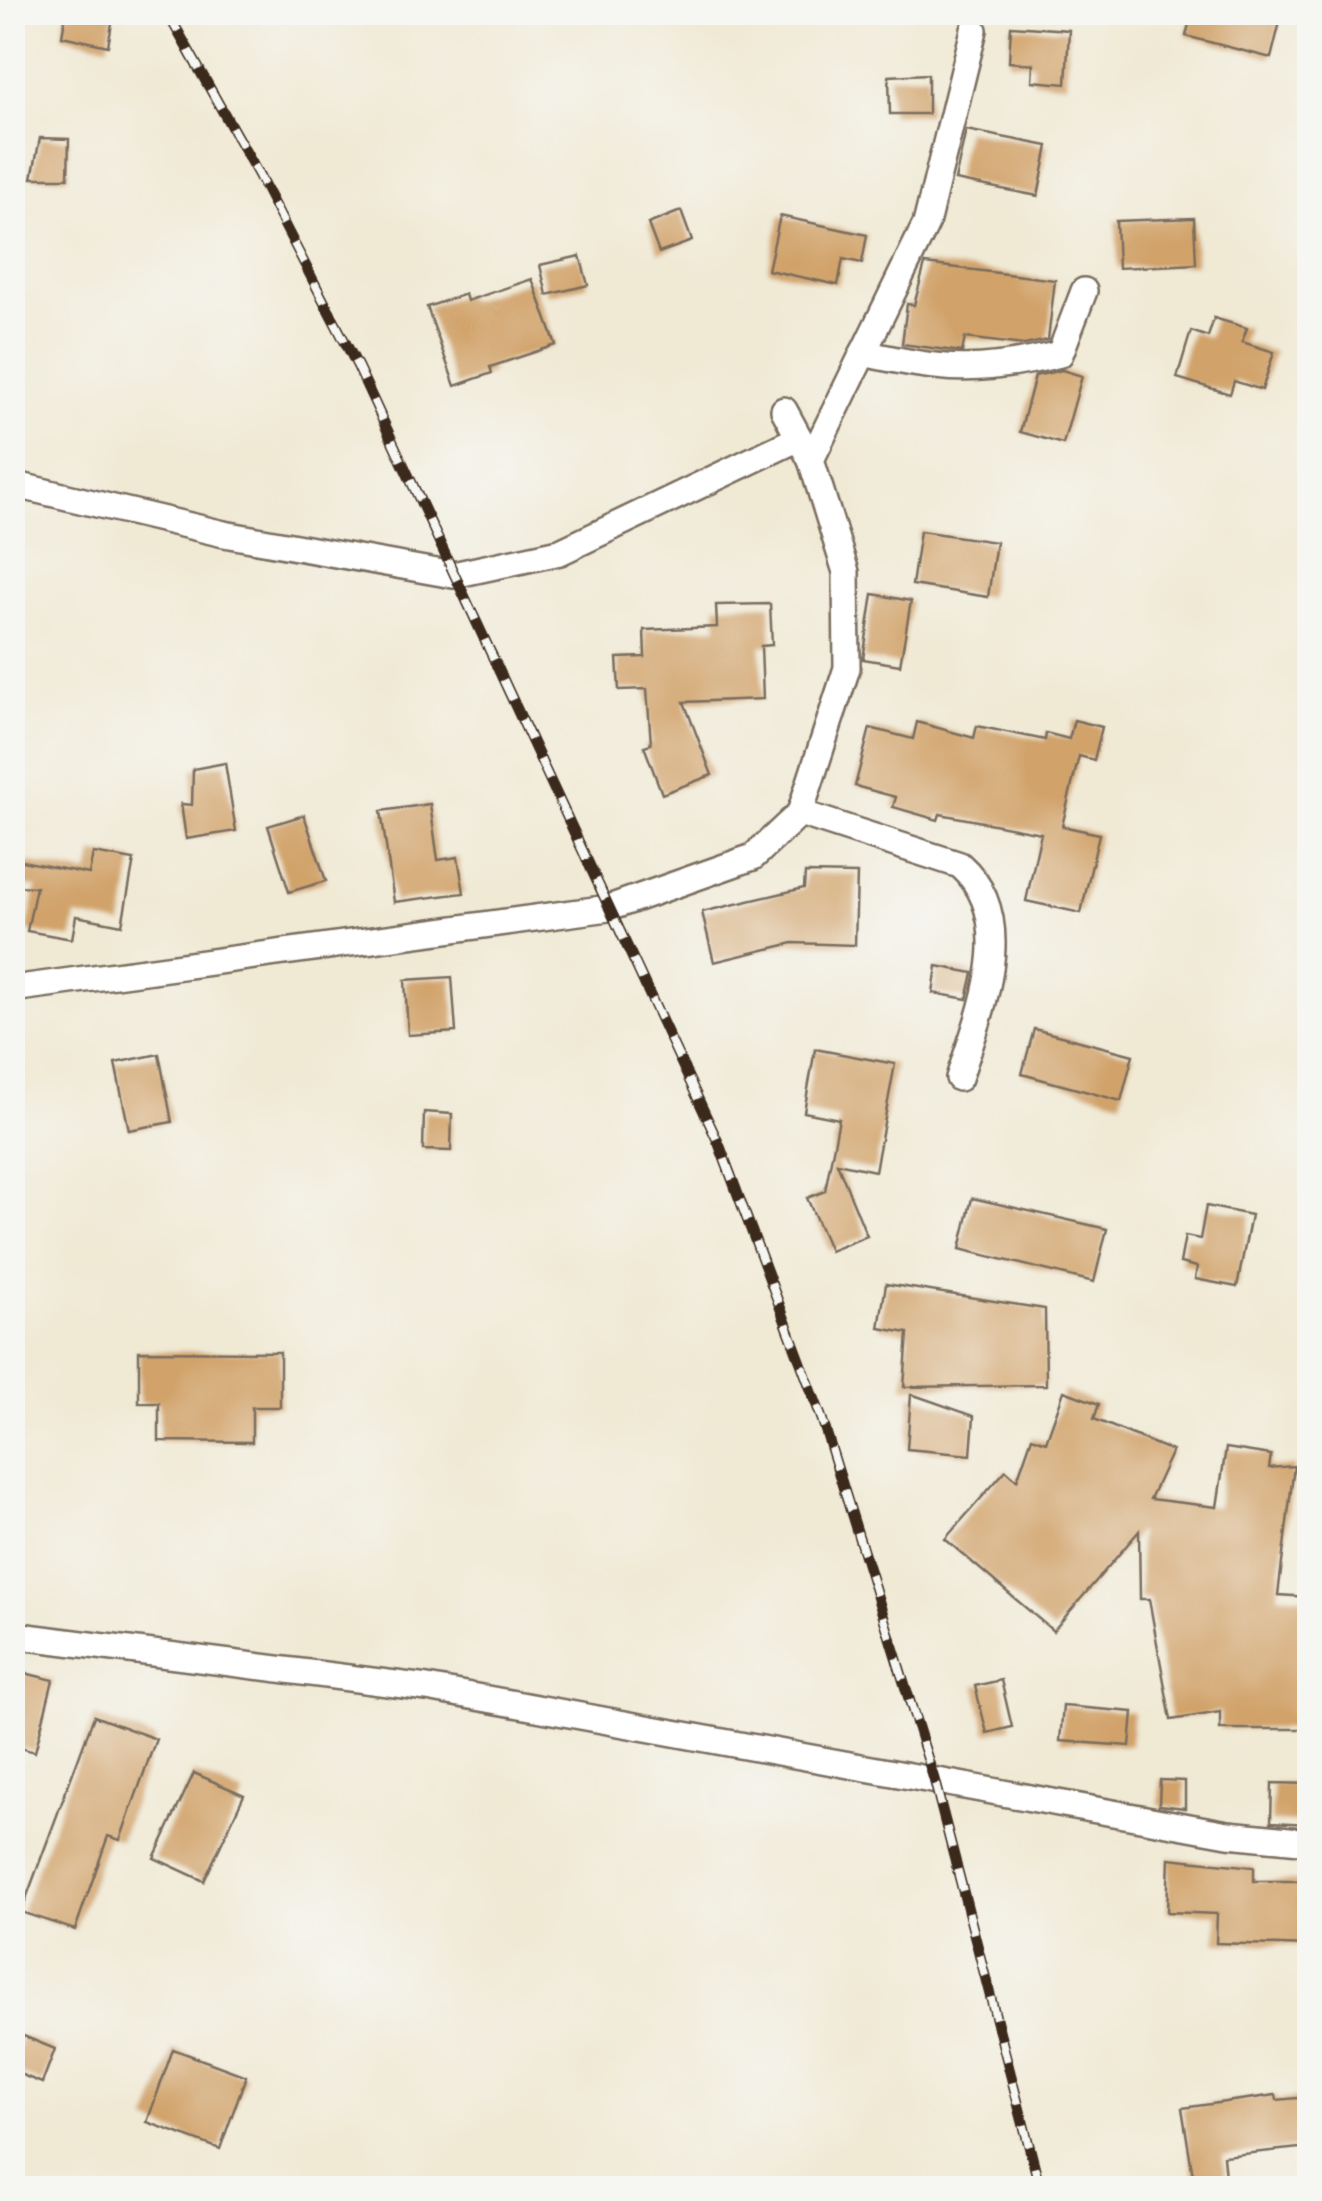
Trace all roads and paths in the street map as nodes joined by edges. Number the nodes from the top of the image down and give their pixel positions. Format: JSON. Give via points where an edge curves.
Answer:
{"nodes":[{"id":1,"x":974,"y":30,"type":"dead end"},
{"id":2,"x":1084,"y":291,"type":"dead end"},
{"id":3,"x":863,"y":353,"type":"junction"},
{"id":4,"x":784,"y":410,"type":"dead end"},
{"id":5,"x":805,"y":449,"type":"junction"},
{"id":6,"x":12,"y":484,"type":"edge"},
{"id":7,"x":800,"y":813,"type":"junction"},
{"id":8,"x":12,"y":990,"type":"edge"},
{"id":9,"x":960,"y":1078,"type":"dead end"},
{"id":10,"x":12,"y":1635,"type":"edge"},
{"id":11,"x":1310,"y":1842,"type":"edge"}],
"edges":[{"from":1,"to":3,"type":"street","via":[[926,224]]},
{"from":2,"to":3,"type":"street","via":[[1060,354],[996,370],[930,368]]},
{"from":3,"to":5,"type":"street"},
{"from":4,"to":5,"type":"street"},
{"from":5,"to":6,"type":"street","via":[[560,552],[453,575],[224,534]]},
{"from":5,"to":7,"type":"street","via":[[846,572],[847,668]]},
{"from":7,"to":8,"type":"street","via":[[753,857],[609,908]]},
{"from":7,"to":9,"type":"street","via":[[960,865],[974,878],[991,916],[994,943]]},
{"from":10,"to":11,"type":"street","via":[[427,1688],[1228,1834]]}]}
